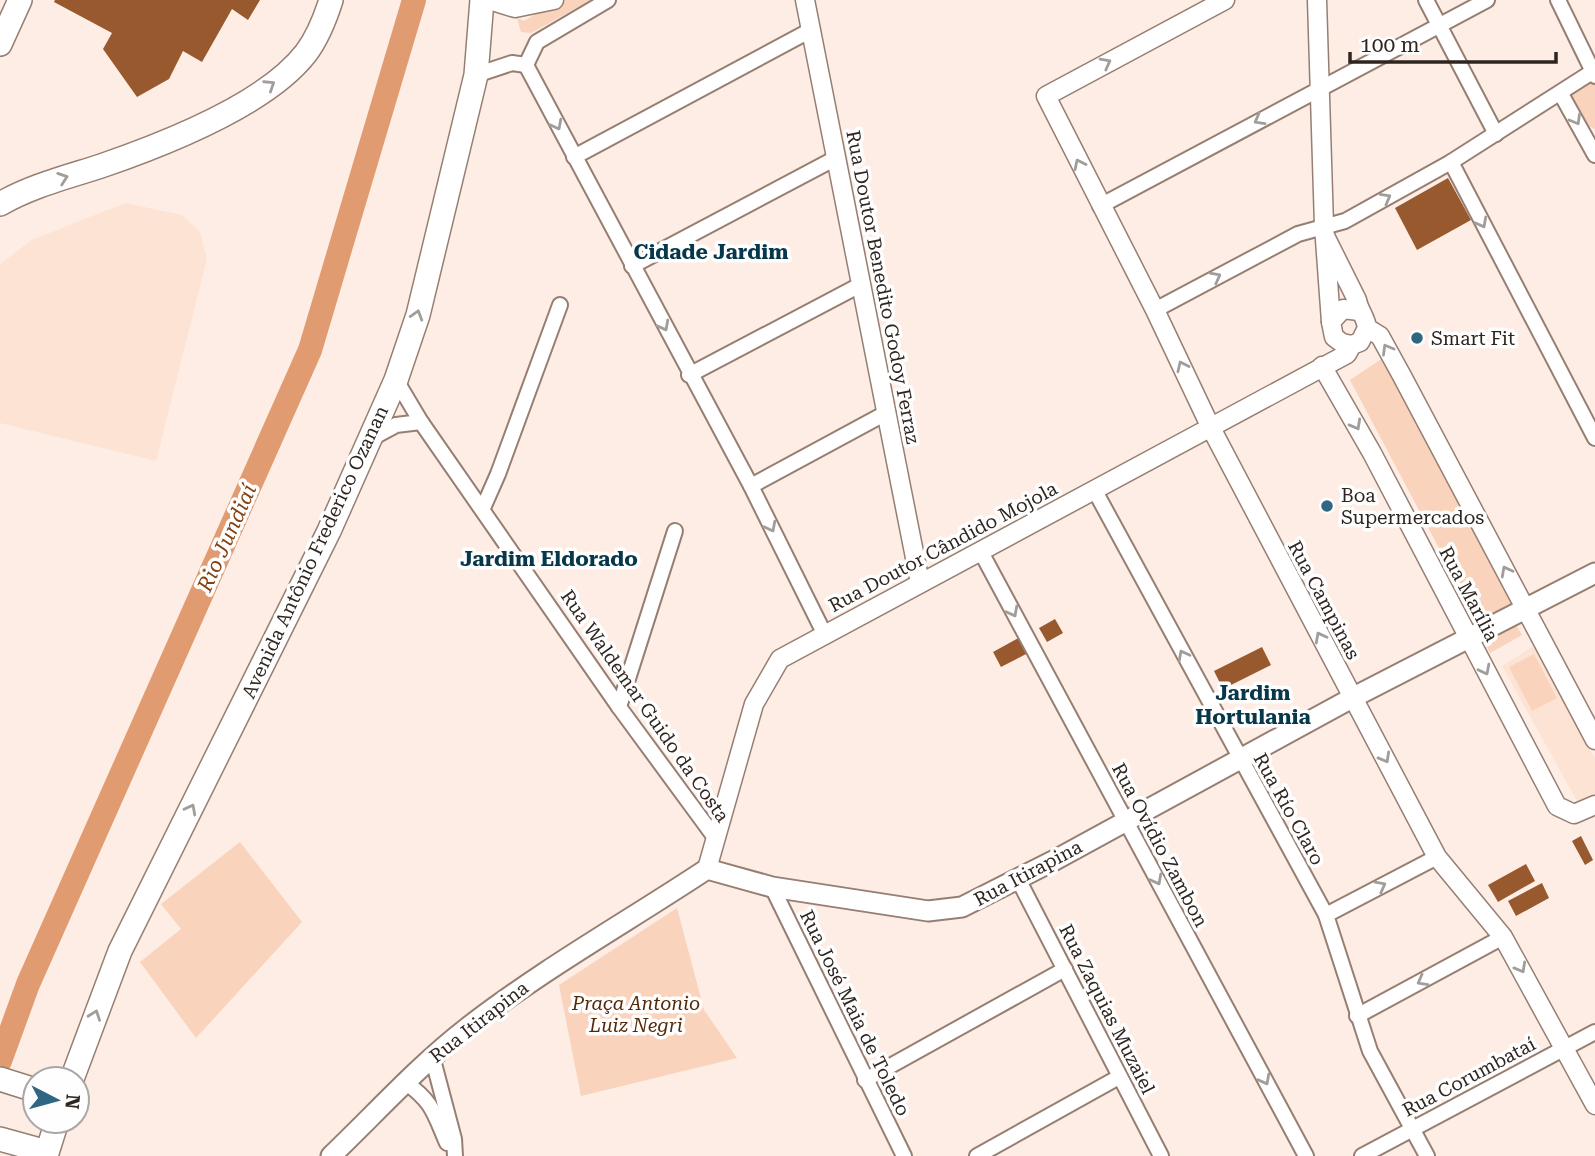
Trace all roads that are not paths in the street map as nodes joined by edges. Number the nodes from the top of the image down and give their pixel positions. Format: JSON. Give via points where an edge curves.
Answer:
{"nodes":[{"id":1,"x":20,"y":0,"type":"edge"},
{"id":2,"x":482,"y":0,"type":"edge"},
{"id":3,"x":489,"y":0,"type":"edge"},
{"id":4,"x":554,"y":0,"type":"edge"},
{"id":5,"x":608,"y":0,"type":"edge"},
{"id":6,"x":805,"y":0,"type":"edge"},
{"id":7,"x":1225,"y":0,"type":"edge"},
{"id":8,"x":1317,"y":0,"type":"edge"},
{"id":9,"x":1426,"y":0,"type":"edge"},
{"id":10,"x":1487,"y":0,"type":"edge"},
{"id":11,"x":1558,"y":0,"type":"edge"},
{"id":12,"x":332,"y":6,"type":"edge"},
{"id":13,"x":1439,"y":26,"type":"junction"},
{"id":14,"x":811,"y":30,"type":"junction"},
{"id":15,"x":0,"y":44,"type":"edge"},
{"id":16,"x":526,"y":65,"type":"junction"},
{"id":17,"x":1594,"y":74,"type":"edge"},
{"id":18,"x":476,"y":75,"type":"junction"},
{"id":19,"x":1319,"y":87,"type":"junction"},
{"id":20,"x":1561,"y":94,"type":"junction"},
{"id":21,"x":1496,"y":134,"type":"junction"},
{"id":22,"x":1593,"y":147,"type":"edge"},
{"id":23,"x":574,"y":157,"type":"junction"},
{"id":24,"x":836,"y":158,"type":"junction"},
{"id":25,"x":1451,"y":162,"type":"junction"},
{"id":26,"x":0,"y":204,"type":"edge"},
{"id":27,"x":1100,"y":206,"type":"junction"},
{"id":28,"x":1325,"y":232,"type":"junction"},
{"id":29,"x":632,"y":266,"type":"junction"},
{"id":30,"x":860,"y":285,"type":"junction"},
{"id":31,"x":560,"y":305,"type":"dead end"},
{"id":32,"x":1156,"y":310,"type":"junction"},
{"id":33,"x":1359,"y":311,"type":"junction"},
{"id":34,"x":1331,"y":327,"type":"junction"},
{"id":35,"x":1367,"y":328,"type":"junction"},
{"id":36,"x":1352,"y":345,"type":"junction"},
{"id":37,"x":1322,"y":366,"type":"junction"},
{"id":38,"x":689,"y":375,"type":"junction"},
{"id":39,"x":396,"y":380,"type":"junction"},
{"id":40,"x":886,"y":413,"type":"junction"},
{"id":41,"x":421,"y":422,"type":"junction"},
{"id":42,"x":1211,"y":428,"type":"junction"},
{"id":43,"x":1595,"y":438,"type":"edge"},
{"id":44,"x":368,"y":440,"type":"junction"},
{"id":45,"x":751,"y":486,"type":"junction"},
{"id":46,"x":1095,"y":491,"type":"junction"},
{"id":47,"x":483,"y":508,"type":"junction"},
{"id":48,"x":675,"y":531,"type":"dead end"},
{"id":49,"x":981,"y":552,"type":"junction"},
{"id":50,"x":1595,"y":573,"type":"edge"},
{"id":51,"x":920,"y":583,"type":"junction"},
{"id":52,"x":1525,"y":608,"type":"junction"},
{"id":53,"x":824,"y":633,"type":"junction"},
{"id":54,"x":1469,"y":638,"type":"junction"},
{"id":55,"x":1352,"y":698,"type":"junction"},
{"id":56,"x":619,"y":707,"type":"junction"},
{"id":57,"x":1595,"y":740,"type":"edge"},
{"id":58,"x":1239,"y":758,"type":"junction"},
{"id":59,"x":1595,"y":805,"type":"edge"},
{"id":60,"x":1125,"y":820,"type":"junction"},
{"id":61,"x":716,"y":839,"type":"junction"},
{"id":62,"x":1437,"y":857,"type":"junction"},
{"id":63,"x":707,"y":869,"type":"junction"},
{"id":64,"x":1018,"y":879,"type":"junction"},
{"id":65,"x":772,"y":887,"type":"junction"},
{"id":66,"x":1326,"y":915,"type":"junction"},
{"id":67,"x":1503,"y":937,"type":"junction"},
{"id":68,"x":1065,"y":970,"type":"junction"},
{"id":69,"x":1357,"y":1016,"type":"junction"},
{"id":70,"x":1595,"y":1032,"type":"edge"},
{"id":71,"x":1565,"y":1047,"type":"junction"},
{"id":72,"x":432,"y":1056,"type":"junction"},
{"id":73,"x":77,"y":1065,"type":"edge"},
{"id":74,"x":1119,"y":1077,"type":"junction"},
{"id":75,"x":0,"y":1079,"type":"edge"},
{"id":76,"x":865,"y":1080,"type":"junction"},
{"id":77,"x":405,"y":1082,"type":"junction"},
{"id":78,"x":21,"y":1086,"type":"edge"},
{"id":79,"x":1595,"y":1105,"type":"edge"},
{"id":80,"x":1413,"y":1129,"type":"junction"},
{"id":81,"x":53,"y":1135,"type":"edge"},
{"id":82,"x":0,"y":1139,"type":"edge"},
{"id":83,"x":47,"y":1154,"type":"edge"},
{"id":84,"x":454,"y":1155,"type":"edge"},
{"id":85,"x":331,"y":1156,"type":"edge"},
{"id":86,"x":904,"y":1156,"type":"edge"},
{"id":87,"x":977,"y":1156,"type":"edge"},
{"id":88,"x":1161,"y":1156,"type":"edge"},
{"id":89,"x":1306,"y":1156,"type":"edge"},
{"id":90,"x":1362,"y":1156,"type":"edge"},
{"id":91,"x":1427,"y":1156,"type":"edge"}],
"edges":[{"from":1,"to":15,"type":"main road"},
{"from":2,"to":18,"type":"main road","name":"Avenida Antônio Frederico Ozanan"},
{"from":3,"to":4,"type":"street","via":[[515,8]]},
{"from":5,"to":16,"type":"street","via":[[537,42]]},
{"from":6,"to":14,"type":"street","name":"Rua Doutor Benedito Godoy Ferraz"},
{"from":27,"to":7,"type":"street","name":"Rua Campinas","one_way":true,"via":[[1046,96]]},
{"from":8,"to":19,"type":"street"},
{"from":9,"to":13,"type":"street"},
{"from":10,"to":13,"type":"street"},
{"from":11,"to":17,"type":"street"},
{"from":26,"to":12,"type":"main road","one_way":true,"via":[[164,143],[228,112],[286,75],[306,54]]},
{"from":13,"to":19,"type":"street"},
{"from":13,"to":21,"type":"street"},
{"from":14,"to":23,"type":"street"},
{"from":14,"to":24,"type":"street","name":"Rua Doutor Benedito Godoy Ferraz"},
{"from":16,"to":18,"type":"street","via":[[512,63]]},
{"from":16,"to":23,"type":"street","one_way":true},
{"from":17,"to":20,"type":"street"},
{"from":39,"to":18,"type":"main road","name":"Avenida Antônio Frederico Ozanan","one_way":true,"via":[[421,302]]},
{"from":19,"to":27,"type":"street","one_way":true},
{"from":19,"to":28,"type":"street"},
{"from":20,"to":21,"type":"street"},
{"from":20,"to":22,"type":"street","one_way":true},
{"from":21,"to":25,"type":"street"},
{"from":23,"to":29,"type":"street"},
{"from":24,"to":29,"type":"street"},
{"from":24,"to":30,"type":"street","name":"Rua Doutor Benedito Godoy Ferraz"},
{"from":28,"to":25,"type":"street","one_way":true},
{"from":25,"to":43,"type":"street","one_way":true},
{"from":27,"to":32,"type":"street","name":"Rua Campinas"},
{"from":32,"to":28,"type":"street","one_way":true,"via":[[1297,234]]},
{"from":28,"to":33,"type":"street"},
{"from":28,"to":34,"type":"street"},
{"from":29,"to":38,"type":"street","one_way":true},
{"from":30,"to":38,"type":"street"},
{"from":30,"to":40,"type":"street","name":"Rua Doutor Benedito Godoy Ferraz"},
{"from":31,"to":47,"type":"street"},
{"from":42,"to":32,"type":"street","name":"Rua Campinas","one_way":true},
{"from":33,"to":34,"type":"street","via":[[1343,309]]},
{"from":33,"to":35,"type":"street"},
{"from":34,"to":36,"type":"street","via":[[1342,343]]},
{"from":34,"to":37,"type":"street"},
{"from":35,"to":36,"type":"street","name":"Rua Doutor Cândido Mojola","via":[[1360,342]]},
{"from":52,"to":35,"type":"street","one_way":true,"via":[[1380,337]]},
{"from":36,"to":37,"type":"street","name":"Rua Doutor Cândido Mojola","via":[[1348,354]]},
{"from":37,"to":42,"type":"street","name":"Rua Doutor Cândido Mojola"},
{"from":37,"to":54,"type":"street","name":"Rua Marília","one_way":true},
{"from":38,"to":45,"type":"street"},
{"from":39,"to":41,"type":"street","name":"Rua Waldemar Guido da Costa"},
{"from":39,"to":44,"type":"main road","name":"Avenida Antônio Frederico Ozanan"},
{"from":40,"to":45,"type":"street"},
{"from":40,"to":51,"type":"street","name":"Rua Doutor Benedito Godoy Ferraz"},
{"from":41,"to":44,"type":"street","via":[[396,425]]},
{"from":41,"to":47,"type":"street","name":"Rua Waldemar Guido da Costa"},
{"from":42,"to":46,"type":"street","name":"Rua Doutor Cândido Mojola"},
{"from":55,"to":42,"type":"street","name":"Rua Campinas","one_way":true},
{"from":73,"to":44,"type":"main road","name":"Avenida Antônio Frederico Ozanan","one_way":true,"via":[[120,951],[318,555]]},
{"from":45,"to":53,"type":"street","one_way":true},
{"from":46,"to":49,"type":"street","name":"Rua Doutor Cândido Mojola"},
{"from":58,"to":46,"type":"street","name":"Rua Río Claro","one_way":true},
{"from":47,"to":56,"type":"street","name":"Rua Waldemar Guido da Costa"},
{"from":48,"to":56,"type":"street"},
{"from":49,"to":51,"type":"street","name":"Rua Doutor Cândido Mojola"},
{"from":49,"to":60,"type":"street","name":"Rua Ovídio Zambon","one_way":true},
{"from":50,"to":52,"type":"main road","name":"Rua Itirapina"},
{"from":51,"to":53,"type":"street","name":"Rua Doutor Cândido Mojola"},
{"from":52,"to":54,"type":"main road","name":"Rua Itirapina"},
{"from":52,"to":57,"type":"street"},
{"from":53,"to":61,"type":"street","name":"Rua Doutor Cândido Mojola","via":[[780,659],[761,690]]},
{"from":54,"to":55,"type":"main road","name":"Rua Itirapina"},
{"from":54,"to":59,"type":"street","name":"Rua Marília","one_way":true,"via":[[1556,806],[1574,814]]},
{"from":55,"to":58,"type":"main road","name":"Rua Itirapina"},
{"from":55,"to":62,"type":"street","name":"Rua Campinas","one_way":true},
{"from":56,"to":61,"type":"street","name":"Rua Waldemar Guido da Costa"},
{"from":58,"to":60,"type":"main road","name":"Rua Itirapina"},
{"from":58,"to":66,"type":"street","name":"Rua Río Claro"},
{"from":60,"to":64,"type":"main road","name":"Rua Itirapina"},
{"from":60,"to":89,"type":"street","name":"Rua Ovídio Zambon","one_way":true},
{"from":61,"to":63,"type":"street","name":"Rua Doutor Cândido Mojola"},
{"from":66,"to":62,"type":"street","one_way":true},
{"from":62,"to":67,"type":"street","name":"Rua Campinas"},
{"from":63,"to":65,"type":"main road","name":"Rua Itirapina"},
{"from":63,"to":72,"type":"main road","name":"Rua Itirapina","via":[[542,974]]},
{"from":64,"to":65,"type":"main road","name":"Rua Itirapina","via":[[962,907],[928,911]]},
{"from":64,"to":68,"type":"street","name":"Rua Zaquias Muzaiel"},
{"from":65,"to":76,"type":"street","name":"Rua José Maia de Toledo"},
{"from":66,"to":69,"type":"street","name":"Rua Río Claro"},
{"from":67,"to":69,"type":"street","one_way":true},
{"from":67,"to":71,"type":"street","name":"Rua Campinas","one_way":true},
{"from":68,"to":74,"type":"street","name":"Rua Zaquias Muzaiel"},
{"from":68,"to":76,"type":"street"},
{"from":69,"to":80,"type":"street","name":"Rua Río Claro","via":[[1370,1051]]},
{"from":70,"to":71,"type":"street","name":"Rua Corumbataí"},
{"from":71,"to":79,"type":"street","name":"Rua Campinas"},
{"from":71,"to":80,"type":"street","name":"Rua Corumbataí"},
{"from":72,"to":77,"type":"main road","name":"Rua Itirapina"},
{"from":72,"to":84,"type":"street"},
{"from":74,"to":87,"type":"street"},
{"from":74,"to":88,"type":"street","name":"Rua Zaquias Muzaiel"},
{"from":75,"to":78,"type":"main road"},
{"from":76,"to":86,"type":"street","name":"Rua José Maia de Toledo"},
{"from":77,"to":84,"type":"street","via":[[434,1109]]},
{"from":77,"to":85,"type":"main road","name":"Rua Itirapina"},
{"from":80,"to":90,"type":"street","name":"Rua Corumbataí"},
{"from":80,"to":91,"type":"street","name":"Rua Río Claro"},
{"from":81,"to":83,"type":"main road"},
{"from":82,"to":83,"type":"main road"}]}
